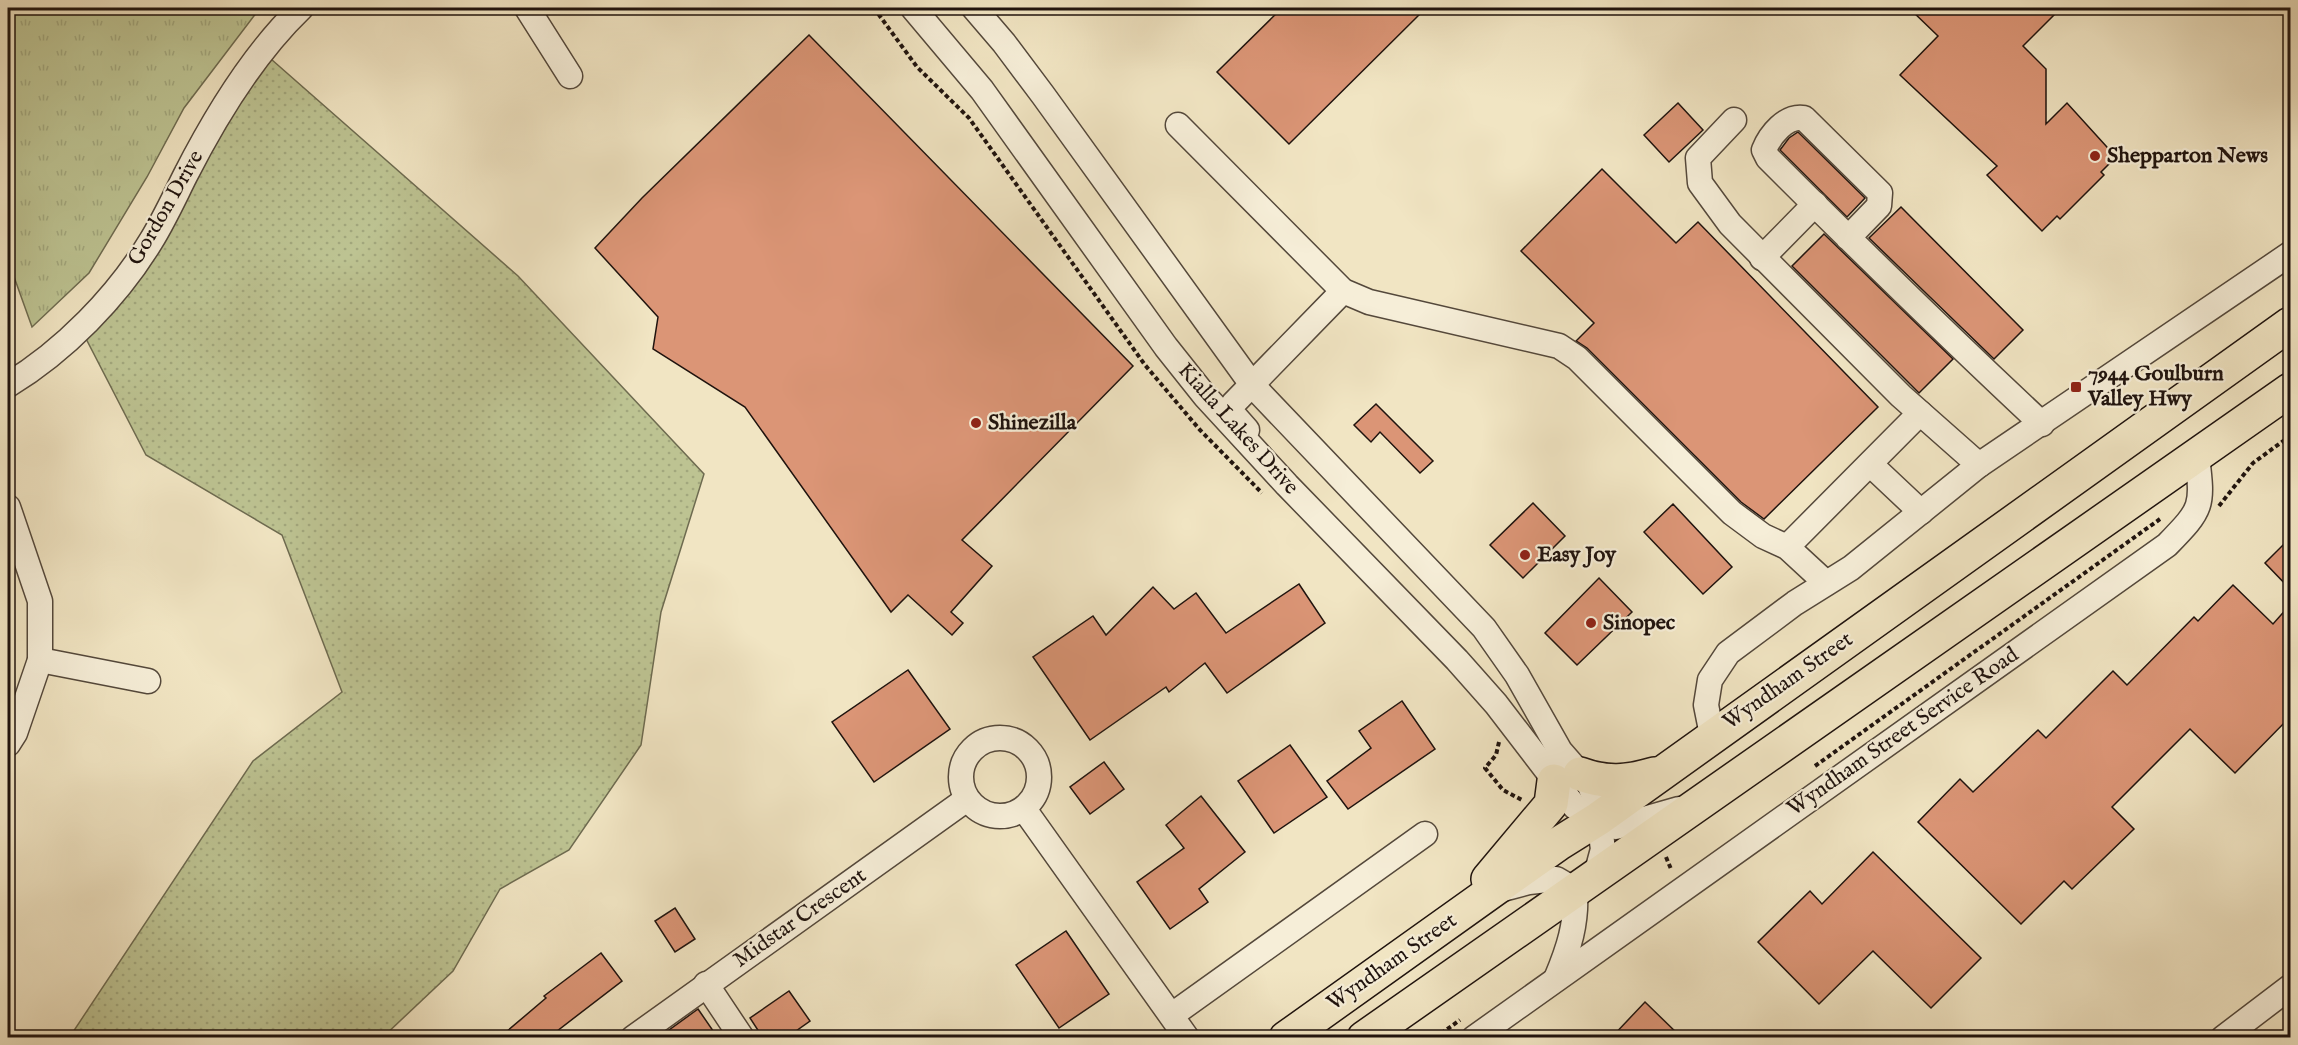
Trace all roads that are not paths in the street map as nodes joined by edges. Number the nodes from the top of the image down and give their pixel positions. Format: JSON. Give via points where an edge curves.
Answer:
{"nodes":[{"id":1,"x":301,"y":8,"type":"edge"},
{"id":2,"x":527,"y":8,"type":"edge"},
{"id":3,"x":913,"y":8,"type":"edge"},
{"id":4,"x":974,"y":8,"type":"edge"},
{"id":5,"x":570,"y":76,"type":"dead end"},
{"id":6,"x":1734,"y":120,"type":"dead end"},
{"id":7,"x":1178,"y":125,"type":"dead end"},
{"id":8,"x":1815,"y":204,"type":"junction"},
{"id":9,"x":1848,"y":238,"type":"junction"},
{"id":10,"x":2290,"y":254,"type":"edge"},
{"id":11,"x":1762,"y":258,"type":"junction"},
{"id":12,"x":1343,"y":291,"type":"junction"},
{"id":13,"x":2290,"y":324,"type":"edge"},
{"id":14,"x":8,"y":385,"type":"edge"},
{"id":15,"x":1253,"y":386,"type":"junction"},
{"id":16,"x":2290,"y":390,"type":"edge"},
{"id":17,"x":1920,"y":413,"type":"junction"},
{"id":18,"x":2042,"y":424,"type":"junction"},
{"id":19,"x":2110,"y":453,"type":"junction"},
{"id":20,"x":2197,"y":456,"type":"junction"},
{"id":21,"x":1870,"y":464,"type":"junction"},
{"id":22,"x":1979,"y":465,"type":"junction"},
{"id":23,"x":1287,"y":485,"type":"junction"},
{"id":24,"x":8,"y":507,"type":"edge"},
{"id":25,"x":1921,"y":512,"type":"junction"},
{"id":26,"x":1788,"y":547,"type":"junction"},
{"id":27,"x":1826,"y":583,"type":"junction"},
{"id":28,"x":1494,"y":643,"type":"junction"},
{"id":29,"x":40,"y":660,"type":"junction"},
{"id":30,"x":1466,"y":671,"type":"junction"},
{"id":31,"x":148,"y":681,"type":"dead end"},
{"id":32,"x":1712,"y":735,"type":"junction"},
{"id":33,"x":8,"y":744,"type":"edge"},
{"id":34,"x":1778,"y":747,"type":"junction"},
{"id":35,"x":1662,"y":772,"type":"junction"},
{"id":36,"x":1567,"y":778,"type":"junction"},
{"id":37,"x":967,"y":799,"type":"junction"},
{"id":38,"x":1699,"y":804,"type":"junction"},
{"id":39,"x":1024,"y":808,"type":"junction"},
{"id":40,"x":1598,"y":819,"type":"junction"},
{"id":41,"x":1425,"y":834,"type":"dead end"},
{"id":42,"x":1586,"y":882,"type":"junction"},
{"id":43,"x":1489,"y":893,"type":"junction"},
{"id":44,"x":1458,"y":915,"type":"junction"},
{"id":45,"x":1556,"y":979,"type":"junction"},
{"id":46,"x":706,"y":984,"type":"junction"},
{"id":47,"x":2290,"y":987,"type":"edge"},
{"id":48,"x":1182,"y":1031,"type":"edge"},
{"id":49,"x":633,"y":1038,"type":"edge"},
{"id":50,"x":741,"y":1038,"type":"edge"},
{"id":51,"x":1286,"y":1038,"type":"edge"},
{"id":52,"x":1364,"y":1038,"type":"edge"},
{"id":53,"x":1474,"y":1038,"type":"edge"},
{"id":54,"x":2223,"y":1038,"type":"edge"}],
"edges":[{"from":1,"to":14,"type":"street","name":"Gordon Drive","via":[[263,52],[218,118],[168,211],[111,297]]},
{"from":2,"to":5,"type":"street"},
{"from":3,"to":23,"type":"street","name":"Kialla Lakes Drive","via":[[982,90],[1166,347]]},
{"from":4,"to":15,"type":"street","name":"Kialla Lakes Drive","via":[[1004,43]]},
{"from":6,"to":11,"type":"street","via":[[1705,149],[1698,159],[1697,172],[1700,183],[1730,224]]},
{"from":7,"to":12,"type":"street"},
{"from":8,"to":9,"type":"street"},
{"from":8,"to":9,"type":"street","via":[[1764,150],[1774,134],[1796,117],[1804,118],[1880,193],[1879,206]]},
{"from":8,"to":11,"type":"street"},
{"from":9,"to":18,"type":"street"},
{"from":10,"to":18,"type":"street"},
{"from":11,"to":17,"type":"street"},
{"from":12,"to":15,"type":"street"},
{"from":12,"to":26,"type":"street","via":[[1369,302],[1559,346],[1576,358],[1732,513],[1763,536]]},
{"from":13,"to":19,"type":"highway","name":"Wyndham Street"},
{"from":15,"to":23,"type":"street","via":[[1233,404],[1233,413]]},
{"from":15,"to":28,"type":"street","name":"Kialla Lakes Drive"},
{"from":16,"to":20,"type":"highway","name":"Wyndham Street"},
{"from":17,"to":21,"type":"street"},
{"from":17,"to":22,"type":"street"},
{"from":18,"to":22,"type":"street"},
{"from":19,"to":20,"type":"highway","via":[[2161,445]]},
{"from":19,"to":32,"type":"highway","name":"Wyndham Street"},
{"from":20,"to":34,"type":"highway","name":"Wyndham Street"},
{"from":20,"to":45,"type":"street","name":"Wyndham Street Service Road","via":[[2202,494],[2194,518],[2167,545]]},
{"from":21,"to":25,"type":"street"},
{"from":21,"to":26,"type":"street"},
{"from":22,"to":25,"type":"street"},
{"from":23,"to":30,"type":"street","name":"Kialla Lakes Drive"},
{"from":24,"to":29,"type":"street","via":[[40,601]]},
{"from":25,"to":27,"type":"street"},
{"from":26,"to":27,"type":"street"},
{"from":27,"to":32,"type":"street","via":[[1728,653],[1710,680],[1706,705]]},
{"from":28,"to":30,"type":"street"},
{"from":28,"to":36,"type":"street","name":"Kialla Lakes Drive","via":[[1560,751]]},
{"from":29,"to":31,"type":"street"},
{"from":29,"to":33,"type":"street"},
{"from":30,"to":36,"type":"street","name":"Kialla Lakes Drive"},
{"from":32,"to":34,"type":"highway","via":[[1749,749]]},
{"from":32,"to":35,"type":"highway","name":"Wyndham Street"},
{"from":34,"to":38,"type":"highway","name":"Wyndham Street"},
{"from":35,"to":36,"type":"highway","via":[[1623,783]]},
{"from":35,"to":40,"type":"highway","name":"Wyndham Street"},
{"from":36,"to":40,"type":"street","name":"Kialla Lakes Drive","via":[[1575,807]]},
{"from":36,"to":44,"type":"highway","via":[[1551,804]]},
{"from":37,"to":39,"type":"street","via":[[985,814],[1012,815]]},
{"from":37,"to":39,"type":"street","via":[[961,772],[965,759],[980,743],[1006,738],[1019,742],[1038,765],[1037,792]]},
{"from":37,"to":46,"type":"street","name":"Midstar Crescent"},
{"from":38,"to":40,"type":"street","name":"Kialla Lakes Drive","via":[[1616,827]]},
{"from":38,"to":42,"type":"highway","name":"Wyndham Street"},
{"from":39,"to":48,"type":"street"},
{"from":40,"to":42,"type":"street","via":[[1603,849]]},
{"from":40,"to":43,"type":"highway","name":"Wyndham Street"},
{"from":41,"to":48,"type":"street"},
{"from":42,"to":43,"type":"street","via":[[1529,882]]},
{"from":42,"to":45,"type":"street","via":[[1573,936]]},
{"from":42,"to":52,"type":"highway","name":"Wyndham Street"},
{"from":43,"to":44,"type":"highway","name":"Wyndham Street"},
{"from":44,"to":51,"type":"highway","name":"Wyndham Street"},
{"from":45,"to":53,"type":"street","name":"Wyndham Street Service Road"},
{"from":46,"to":49,"type":"street","name":"Midstar Crescent"},
{"from":46,"to":50,"type":"street"},
{"from":47,"to":54,"type":"street"}]}
